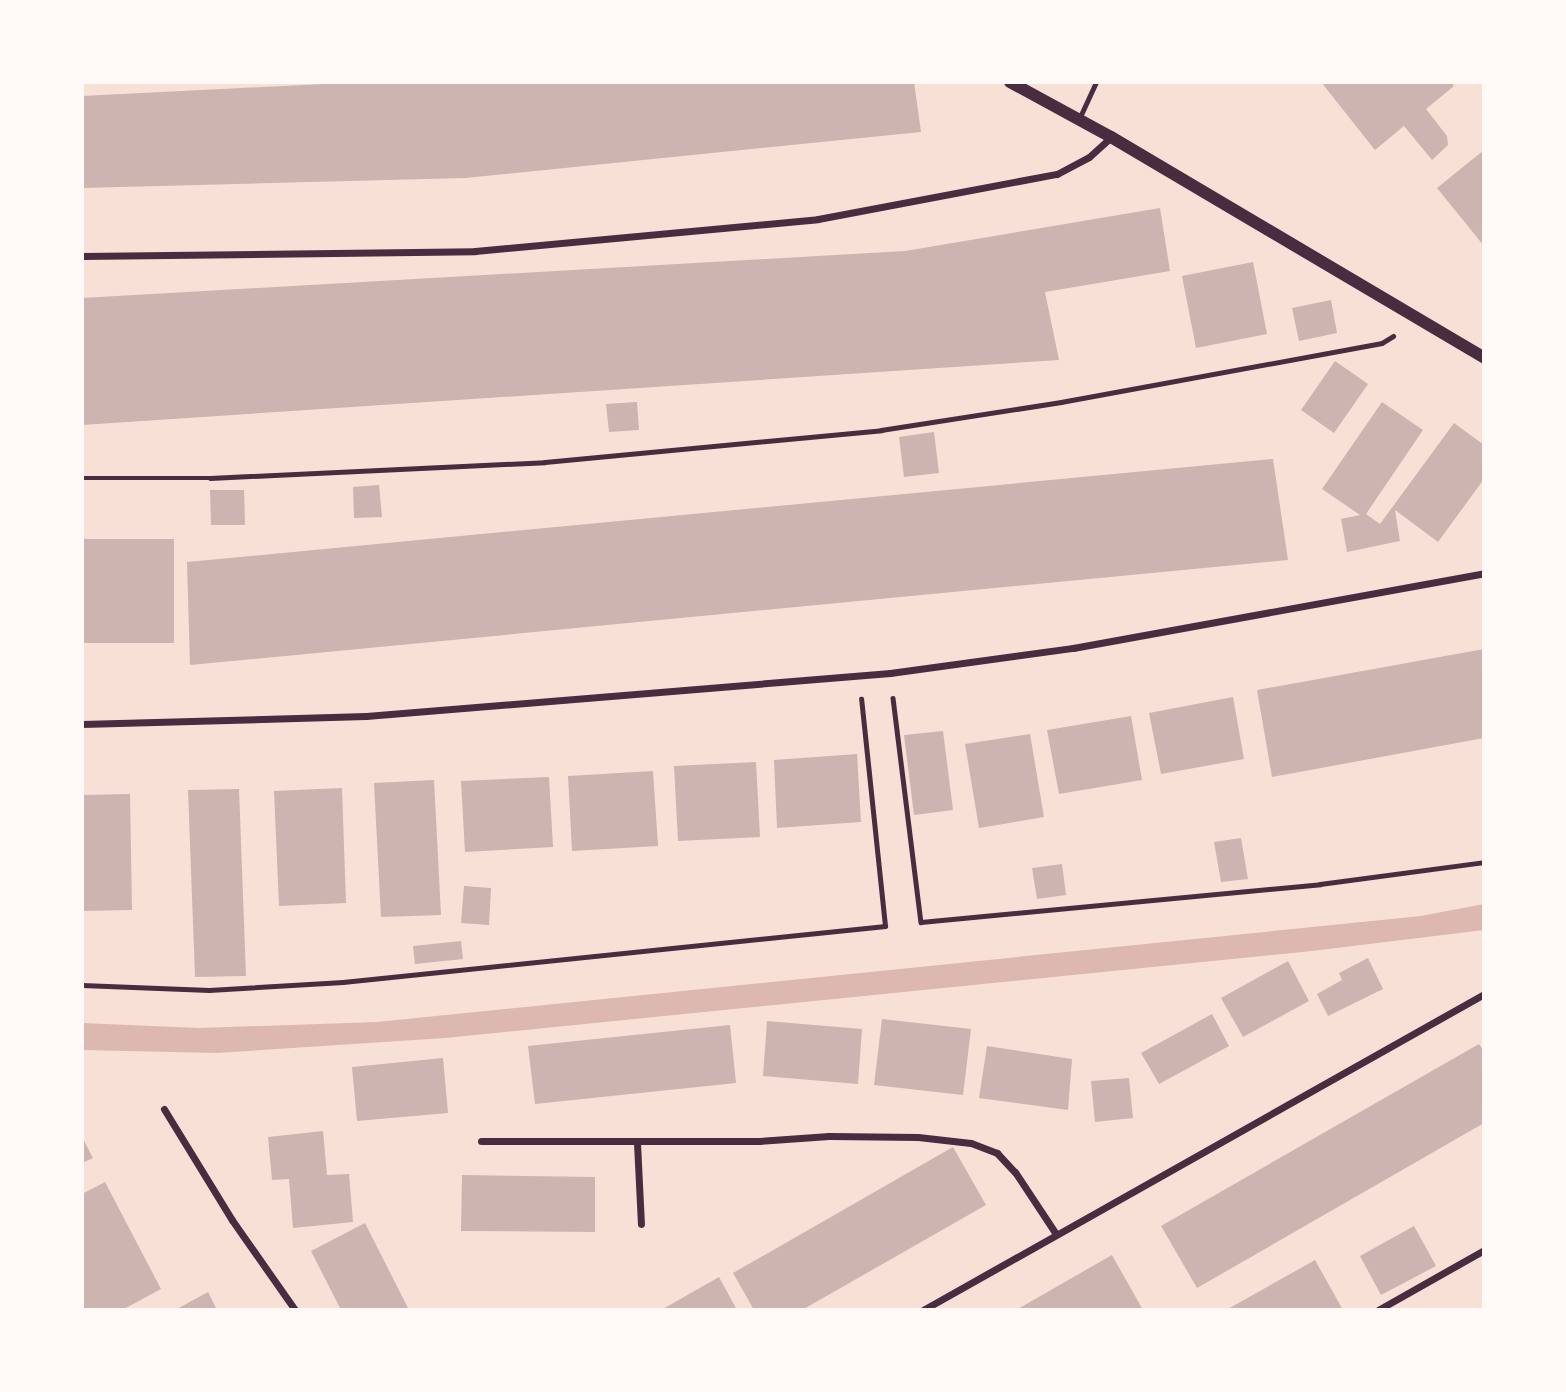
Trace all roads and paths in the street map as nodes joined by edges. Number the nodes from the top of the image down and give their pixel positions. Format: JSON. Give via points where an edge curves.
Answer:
{"nodes":[{"id":1,"x":1010,"y":82,"type":"edge"},
{"id":2,"x":1096,"y":82,"type":"edge"},
{"id":3,"x":1079,"y":119,"type":"junction"},
{"id":4,"x":1111,"y":137,"type":"junction"},
{"id":5,"x":82,"y":256,"type":"edge"},
{"id":6,"x":1424,"y":320,"type":"junction"},
{"id":7,"x":1484,"y":358,"type":"edge"},
{"id":8,"x":82,"y":478,"type":"edge"},
{"id":9,"x":1484,"y":573,"type":"edge"},
{"id":10,"x":890,"y":673,"type":"junction"},
{"id":11,"x":859,"y":676,"type":"junction"},
{"id":12,"x":82,"y":724,"type":"edge"},
{"id":13,"x":1484,"y":862,"type":"edge"},
{"id":14,"x":82,"y":985,"type":"edge"},
{"id":15,"x":1484,"y":994,"type":"edge"},
{"id":16,"x":164,"y":1109,"type":"dead end"},
{"id":17,"x":481,"y":1141,"type":"dead end"},
{"id":18,"x":637,"y":1143,"type":"junction"},
{"id":19,"x":641,"y":1224,"type":"dead end"},
{"id":20,"x":1056,"y":1234,"type":"junction"},
{"id":21,"x":1484,"y":1250,"type":"edge"},
{"id":22,"x":295,"y":1310,"type":"edge"},
{"id":23,"x":923,"y":1310,"type":"edge"},
{"id":24,"x":1378,"y":1310,"type":"edge"}],
"edges":[{"from":1,"to":3,"type":"street"},
{"from":2,"to":3,"type":"lane"},
{"from":3,"to":4,"type":"street"},
{"from":4,"to":5,"type":"street","via":[[1089,157],[1058,174],[818,219],[475,251]]},
{"from":4,"to":6,"type":"street"},
{"from":6,"to":7,"type":"street"},
{"from":6,"to":8,"type":"path","via":[[1382,342],[881,430],[545,462],[210,478]]},
{"from":9,"to":10,"type":"street","via":[[1073,648]]},
{"from":10,"to":11,"type":"street"},
{"from":10,"to":13,"type":"path","via":[[921,922],[1320,884]]},
{"from":11,"to":12,"type":"street","via":[[366,716]]},
{"from":11,"to":14,"type":"path","via":[[885,926],[343,982],[209,989]]},
{"from":15,"to":20,"type":"street"},
{"from":16,"to":22,"type":"street","via":[[232,1220]]},
{"from":17,"to":18,"type":"street"},
{"from":18,"to":19,"type":"street"},
{"from":18,"to":20,"type":"street","via":[[830,1136],[971,1143],[997,1153],[1015,1172]]},
{"from":20,"to":23,"type":"street"},
{"from":21,"to":24,"type":"street"}]}
